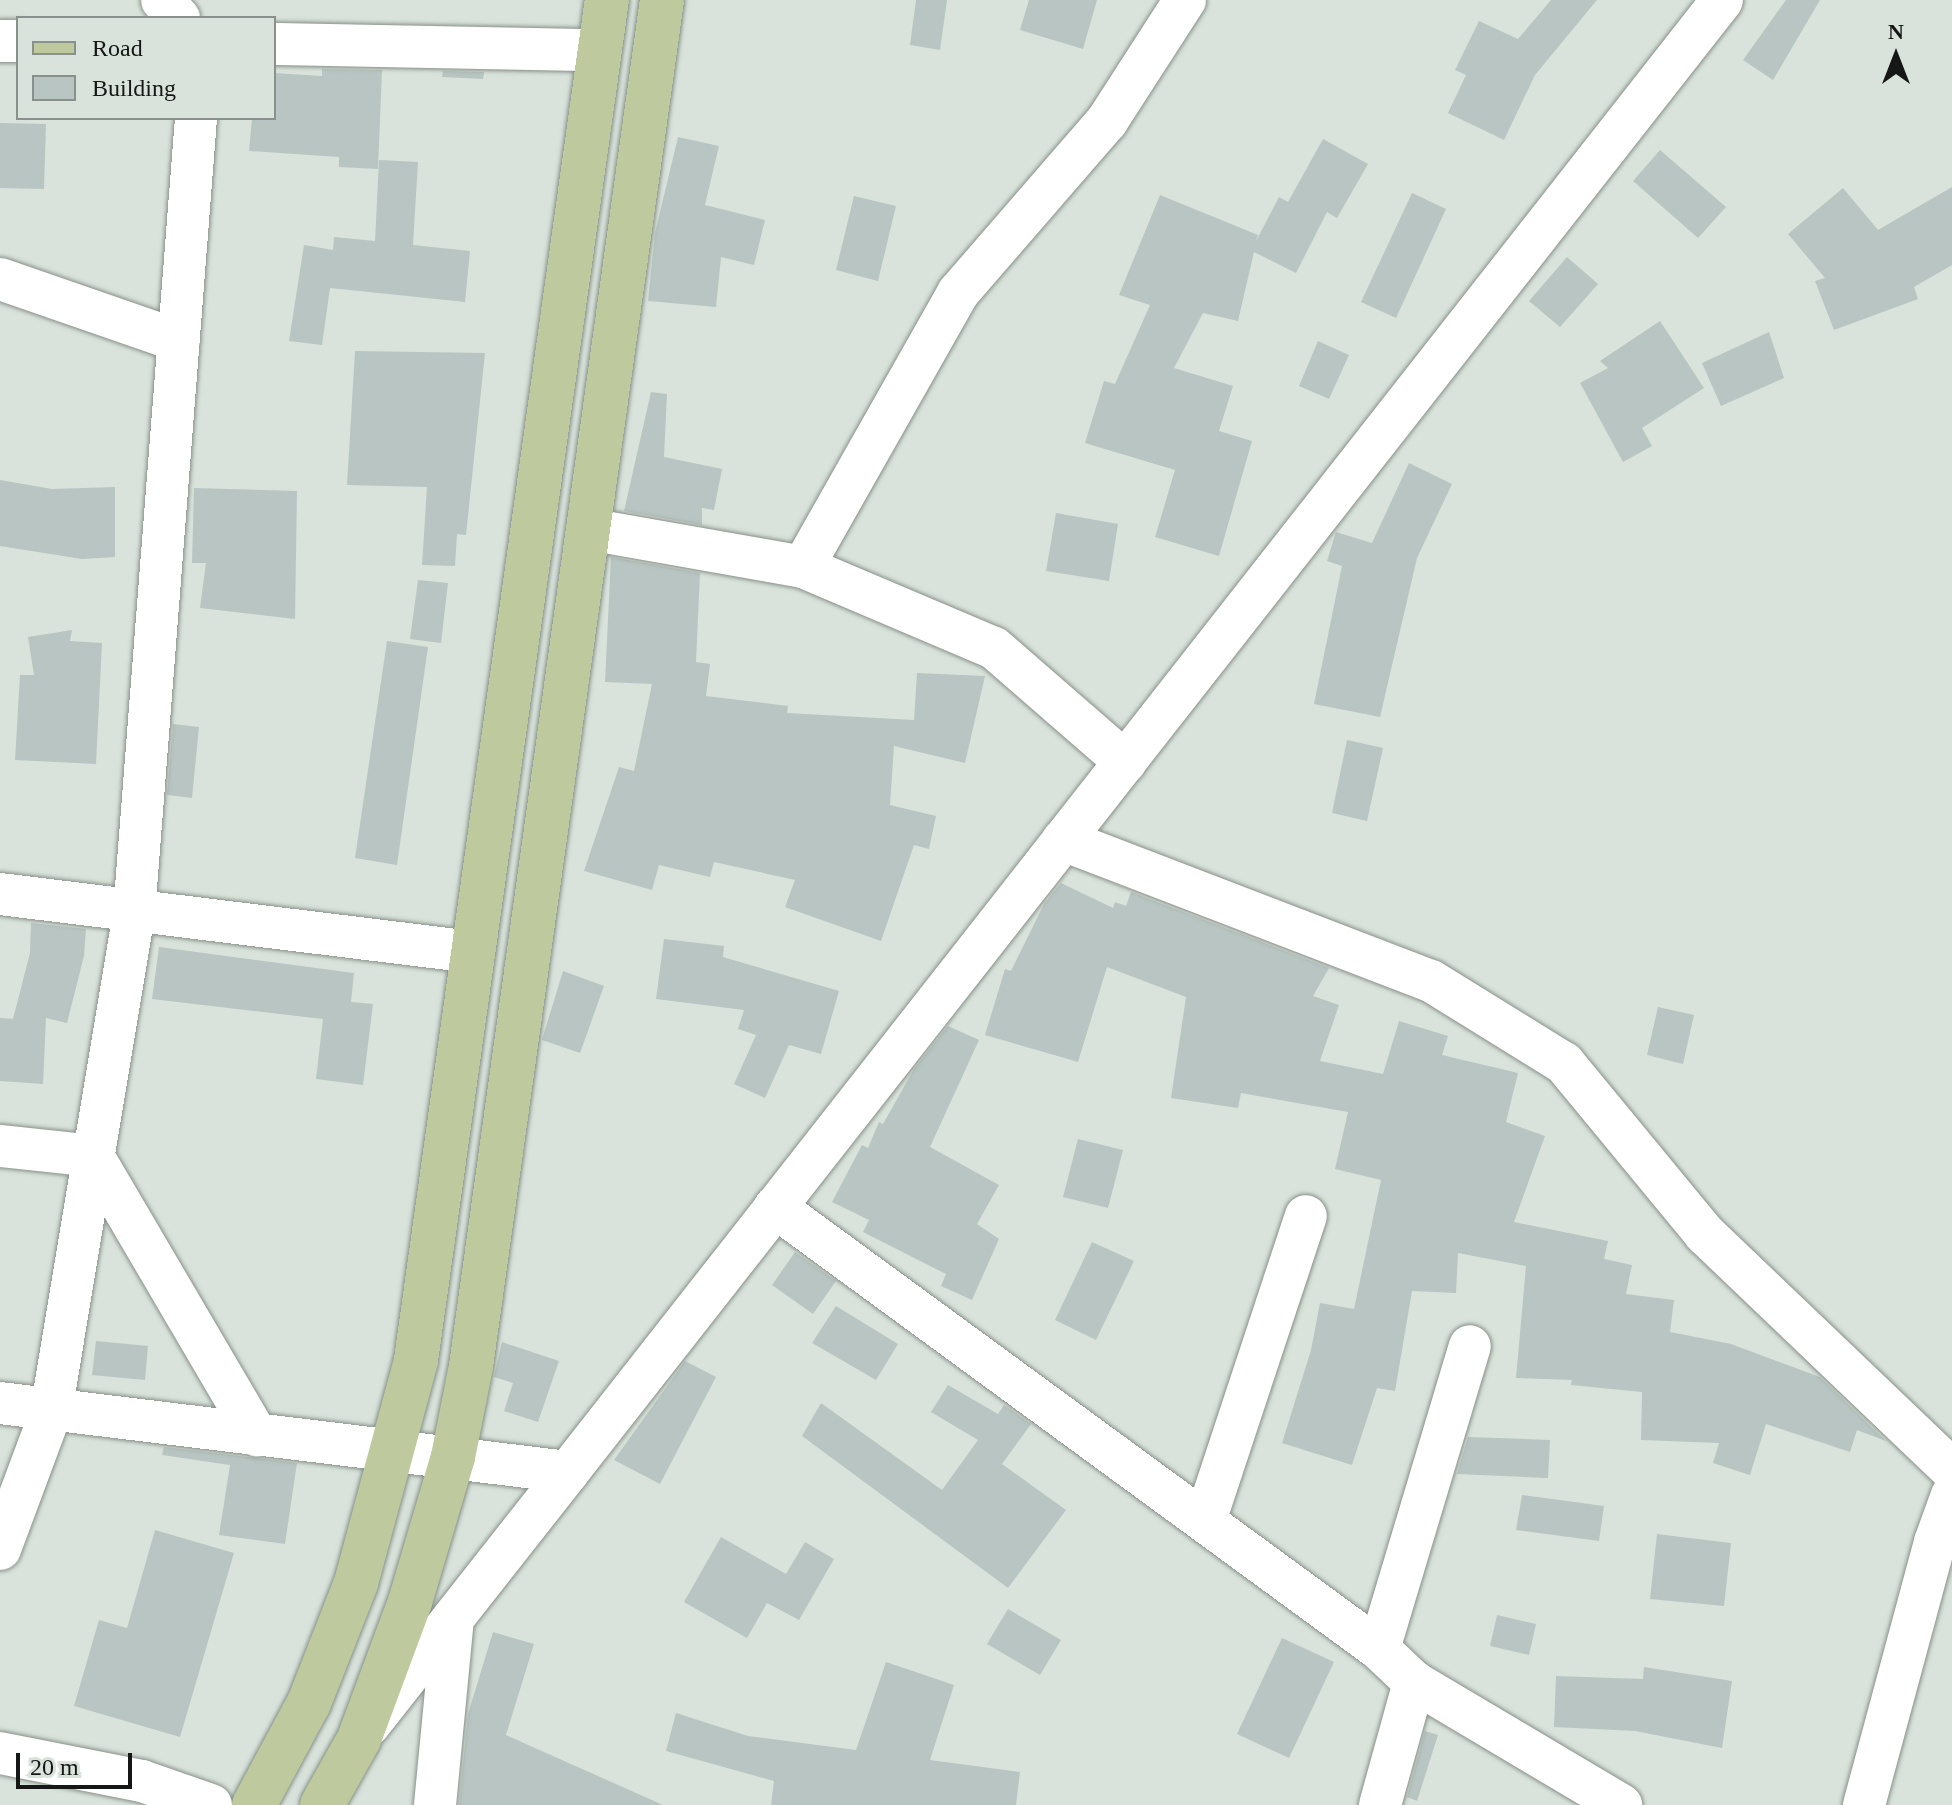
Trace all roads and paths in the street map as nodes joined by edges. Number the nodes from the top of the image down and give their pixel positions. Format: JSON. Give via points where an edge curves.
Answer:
{"nodes":[{"id":1,"x":162,"y":0,"type":"edge"},
{"id":2,"x":607,"y":0,"type":"edge"},
{"id":3,"x":662,"y":0,"type":"edge"},
{"id":4,"x":1185,"y":0,"type":"edge"},
{"id":5,"x":1722,"y":0,"type":"edge"},
{"id":6,"x":177,"y":16,"type":"edge"},
{"id":7,"x":276,"y":44,"type":"edge"},
{"id":8,"x":600,"y":50,"type":"junction"},
{"id":9,"x":196,"y":120,"type":"edge"},
{"id":10,"x":0,"y":279,"type":"edge"},
{"id":11,"x":179,"y":341,"type":"junction"},
{"id":12,"x":588,"y":529,"type":"junction"},
{"id":13,"x":803,"y":567,"type":"junction"},
{"id":14,"x":1125,"y":762,"type":"junction"},
{"id":15,"x":1063,"y":840,"type":"junction"},
{"id":16,"x":0,"y":894,"type":"edge"},
{"id":17,"x":134,"y":913,"type":"junction"},
{"id":18,"x":473,"y":952,"type":"junction"},
{"id":19,"x":0,"y":1146,"type":"edge"},
{"id":20,"x":93,"y":1156,"type":"junction"},
{"id":21,"x":775,"y":1207,"type":"junction"},
{"id":22,"x":1306,"y":1216,"type":"dead end"},
{"id":23,"x":1470,"y":1346,"type":"dead end"},
{"id":24,"x":0,"y":1403,"type":"edge"},
{"id":25,"x":51,"y":1412,"type":"junction"},
{"id":26,"x":257,"y":1436,"type":"junction"},
{"id":27,"x":393,"y":1452,"type":"junction"},
{"id":28,"x":453,"y":1457,"type":"junction"},
{"id":29,"x":1952,"y":1470,"type":"edge"},
{"id":30,"x":568,"y":1472,"type":"junction"},
{"id":31,"x":1952,"y":1495,"type":"edge"},
{"id":32,"x":1205,"y":1521,"type":"junction"},
{"id":33,"x":0,"y":1549,"type":"edge"},
{"id":34,"x":453,"y":1619,"type":"junction"},
{"id":35,"x":1379,"y":1649,"type":"junction"},
{"id":36,"x":1414,"y":1682,"type":"junction"},
{"id":37,"x":359,"y":1739,"type":"junction"},
{"id":38,"x":0,"y":1753,"type":"edge"},
{"id":39,"x":211,"y":1805,"type":"edge"},
{"id":40,"x":254,"y":1805,"type":"edge"},
{"id":41,"x":322,"y":1805,"type":"edge"},
{"id":42,"x":435,"y":1805,"type":"edge"},
{"id":43,"x":1380,"y":1805,"type":"edge"},
{"id":44,"x":1621,"y":1805,"type":"edge"},
{"id":45,"x":1864,"y":1805,"type":"edge"}],
"edges":[{"from":1,"to":6,"type":"street"},
{"from":2,"to":8,"type":"main road"},
{"from":3,"to":12,"type":"main road"},
{"from":4,"to":13,"type":"street","via":[[1107,121],[958,293]]},
{"from":5,"to":14,"type":"street"},
{"from":7,"to":8,"type":"street"},
{"from":8,"to":18,"type":"main road"},
{"from":9,"to":11,"type":"street"},
{"from":10,"to":11,"type":"street"},
{"from":11,"to":17,"type":"street"},
{"from":12,"to":13,"type":"street"},
{"from":12,"to":28,"type":"main road","via":[[471,1366]]},
{"from":13,"to":14,"type":"street","via":[[994,648]]},
{"from":14,"to":15,"type":"street"},
{"from":15,"to":21,"type":"street"},
{"from":15,"to":29,"type":"street","via":[[1431,981],[1564,1063],[1705,1234]]},
{"from":16,"to":17,"type":"street"},
{"from":17,"to":18,"type":"street"},
{"from":17,"to":20,"type":"street"},
{"from":18,"to":27,"type":"main road","via":[[416,1360]]},
{"from":19,"to":20,"type":"street"},
{"from":20,"to":25,"type":"street"},
{"from":20,"to":26,"type":"street"},
{"from":21,"to":30,"type":"street"},
{"from":21,"to":32,"type":"street"},
{"from":22,"to":32,"type":"street"},
{"from":23,"to":35,"type":"street"},
{"from":24,"to":25,"type":"street"},
{"from":25,"to":26,"type":"street"},
{"from":25,"to":33,"type":"street"},
{"from":26,"to":27,"type":"street"},
{"from":27,"to":28,"type":"street"},
{"from":27,"to":40,"type":"main road","via":[[356,1583],[319,1677]]},
{"from":28,"to":30,"type":"street"},
{"from":28,"to":37,"type":"main road","via":[[410,1602]]},
{"from":30,"to":34,"type":"street"},
{"from":31,"to":45,"type":"street"},
{"from":32,"to":35,"type":"street"},
{"from":34,"to":37,"type":"street"},
{"from":34,"to":42,"type":"street"},
{"from":35,"to":36,"type":"street"},
{"from":36,"to":43,"type":"street"},
{"from":36,"to":44,"type":"street"},
{"from":37,"to":41,"type":"main road"},
{"from":38,"to":39,"type":"street","via":[[142,1781]]}]}
